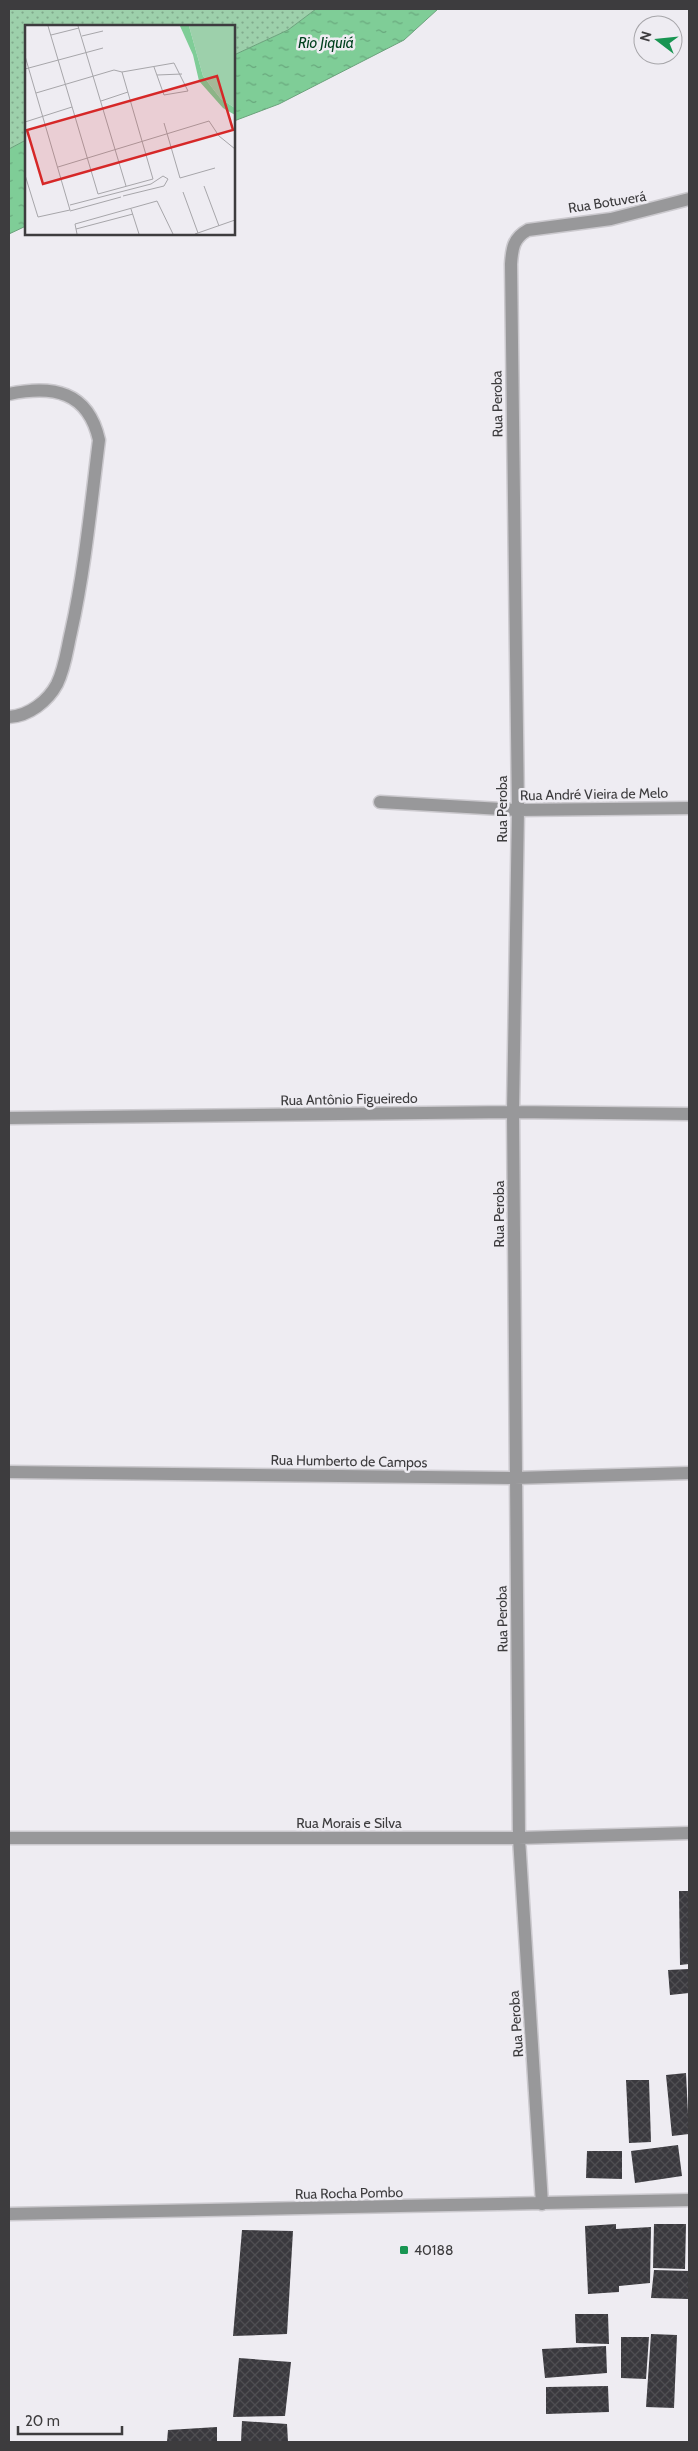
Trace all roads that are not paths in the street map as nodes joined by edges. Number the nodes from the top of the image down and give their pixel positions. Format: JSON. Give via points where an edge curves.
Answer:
{"nodes":[{"id":1,"x":689,"y":199,"type":"edge"},
{"id":2,"x":528,"y":230,"type":"joint"},
{"id":3,"x":9,"y":394,"type":"edge"},
{"id":4,"x":9,"y":716,"type":"edge"},
{"id":5,"x":380,"y":802,"type":"dead end"},
{"id":6,"x":689,"y":808,"type":"edge"},
{"id":7,"x":518,"y":810,"type":"junction"},
{"id":8,"x":513,"y":1112,"type":"junction"},
{"id":9,"x":689,"y":1114,"type":"edge"},
{"id":10,"x":9,"y":1118,"type":"edge"},
{"id":11,"x":9,"y":1472,"type":"edge"},
{"id":12,"x":689,"y":1473,"type":"edge"},
{"id":13,"x":516,"y":1478,"type":"junction"},
{"id":14,"x":689,"y":1833,"type":"edge"},
{"id":15,"x":9,"y":1838,"type":"edge"},
{"id":16,"x":519,"y":1838,"type":"junction"},
{"id":17,"x":689,"y":2200,"type":"edge"},
{"id":18,"x":542,"y":2204,"type":"junction"},
{"id":19,"x":9,"y":2214,"type":"edge"}],
"edges":[{"from":1,"to":2,"type":"street","name":"Rua Botuverá","via":[[611,219]]},
{"from":2,"to":7,"type":"street","name":"Rua Peroba","via":[[519,235],[514,244],[510,287]]},
{"from":3,"to":4,"type":"street","via":[[50,390],[68,397],[83,405],[95,423],[99,440],[80,590],[63,667],[47,698],[31,710]]},
{"from":5,"to":7,"type":"street","name":"Rua André Vieira de Melo"},
{"from":6,"to":7,"type":"street","name":"Rua André Vieira de Melo"},
{"from":7,"to":8,"type":"street","name":"Rua Peroba"},
{"from":8,"to":9,"type":"street","name":"Rua Antônio Figueiredo"},
{"from":8,"to":10,"type":"street","name":"Rua Antônio Figueiredo"},
{"from":8,"to":13,"type":"street","name":"Rua Peroba"},
{"from":11,"to":13,"type":"street","name":"Rua Humberto de Campos"},
{"from":12,"to":13,"type":"street","name":"Rua Humberto de Campos"},
{"from":13,"to":16,"type":"street","name":"Rua Peroba"},
{"from":14,"to":16,"type":"street","name":"Rua Morais e Silva"},
{"from":15,"to":16,"type":"street","name":"Rua Morais e Silva"},
{"from":16,"to":18,"type":"street","name":"Rua Peroba"},
{"from":17,"to":18,"type":"street","name":"Rua Rocha Pombo"},
{"from":18,"to":19,"type":"street","name":"Rua Rocha Pombo"}]}
